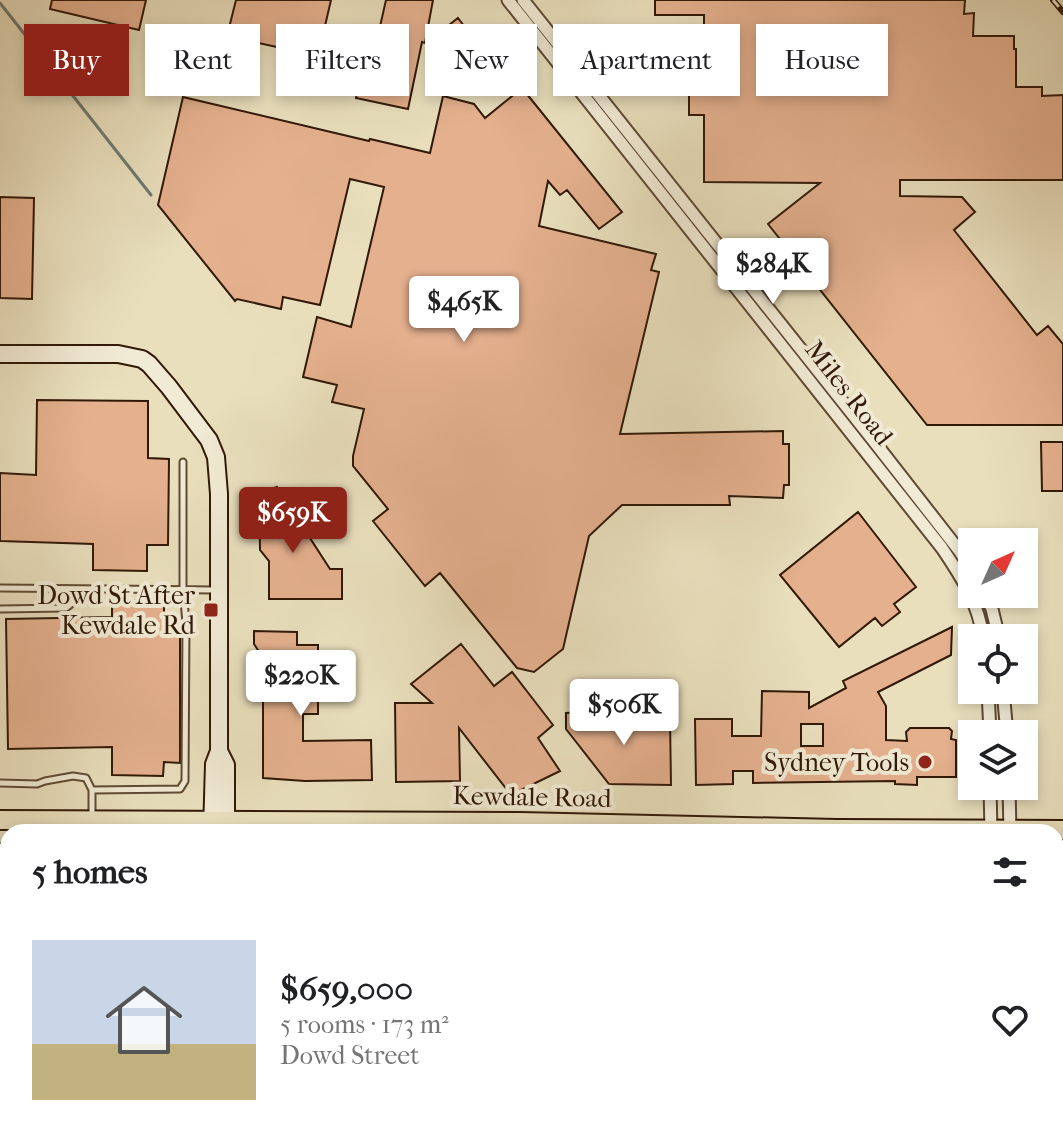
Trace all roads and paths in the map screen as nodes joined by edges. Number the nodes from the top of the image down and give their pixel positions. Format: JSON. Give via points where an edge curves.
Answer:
{"nodes":[{"id":1,"x":508,"y":0,"type":"edge"},
{"id":2,"x":523,"y":0,"type":"edge"},
{"id":3,"x":0,"y":354,"type":"edge"},
{"id":4,"x":183,"y":462,"type":"dead end"},
{"id":5,"x":958,"y":549,"type":"edge"},
{"id":6,"x":0,"y":588,"type":"edge"},
{"id":7,"x":76,"y":589,"type":"junction"},
{"id":8,"x":183,"y":589,"type":"junction"},
{"id":9,"x":218,"y":590,"type":"junction"},
{"id":10,"x":0,"y":609,"type":"edge"},
{"id":11,"x":980,"y":624,"type":"edge"},
{"id":12,"x":0,"y":783,"type":"edge"},
{"id":13,"x":92,"y":790,"type":"junction"},
{"id":14,"x":990,"y":800,"type":"edge"},
{"id":15,"x":1009,"y":800,"type":"edge"},
{"id":16,"x":0,"y":820,"type":"edge"},
{"id":17,"x":92,"y":820,"type":"junction"},
{"id":18,"x":177,"y":824,"type":"edge"},
{"id":19,"x":219,"y":824,"type":"edge"},
{"id":20,"x":362,"y":824,"type":"edge"},
{"id":21,"x":574,"y":824,"type":"edge"},
{"id":22,"x":990,"y":824,"type":"edge"},
{"id":23,"x":1010,"y":824,"type":"edge"}],
"edges":[{"from":1,"to":11,"type":"street","name":"Miles Road","via":[[942,548],[964,581]]},
{"from":2,"to":5,"type":"street","name":"Miles Road"},
{"from":3,"to":9,"type":"main road","via":[[118,354],[149,364],[209,440],[216,457]]},
{"from":4,"to":8,"type":"lane"},
{"from":6,"to":7,"type":"lane"},
{"from":7,"to":8,"type":"lane"},
{"from":7,"to":10,"type":"lane","via":[[75,602],[66,608]]},
{"from":8,"to":9,"type":"lane"},
{"from":8,"to":13,"type":"lane","via":[[185,781],[180,789]]},
{"from":9,"to":19,"type":"main road","via":[[219,751],[214,764]]},
{"from":12,"to":13,"type":"lane","via":[[37,784],[73,776],[86,778]]},
{"from":13,"to":17,"type":"lane"},
{"from":14,"to":22,"type":"street"},
{"from":15,"to":23,"type":"street"},
{"from":16,"to":17,"type":"main road","name":"Kewdale Road"},
{"from":17,"to":18,"type":"main road","name":"Kewdale Road"},
{"from":20,"to":21,"type":"main road","name":"Kewdale Road"}]}
